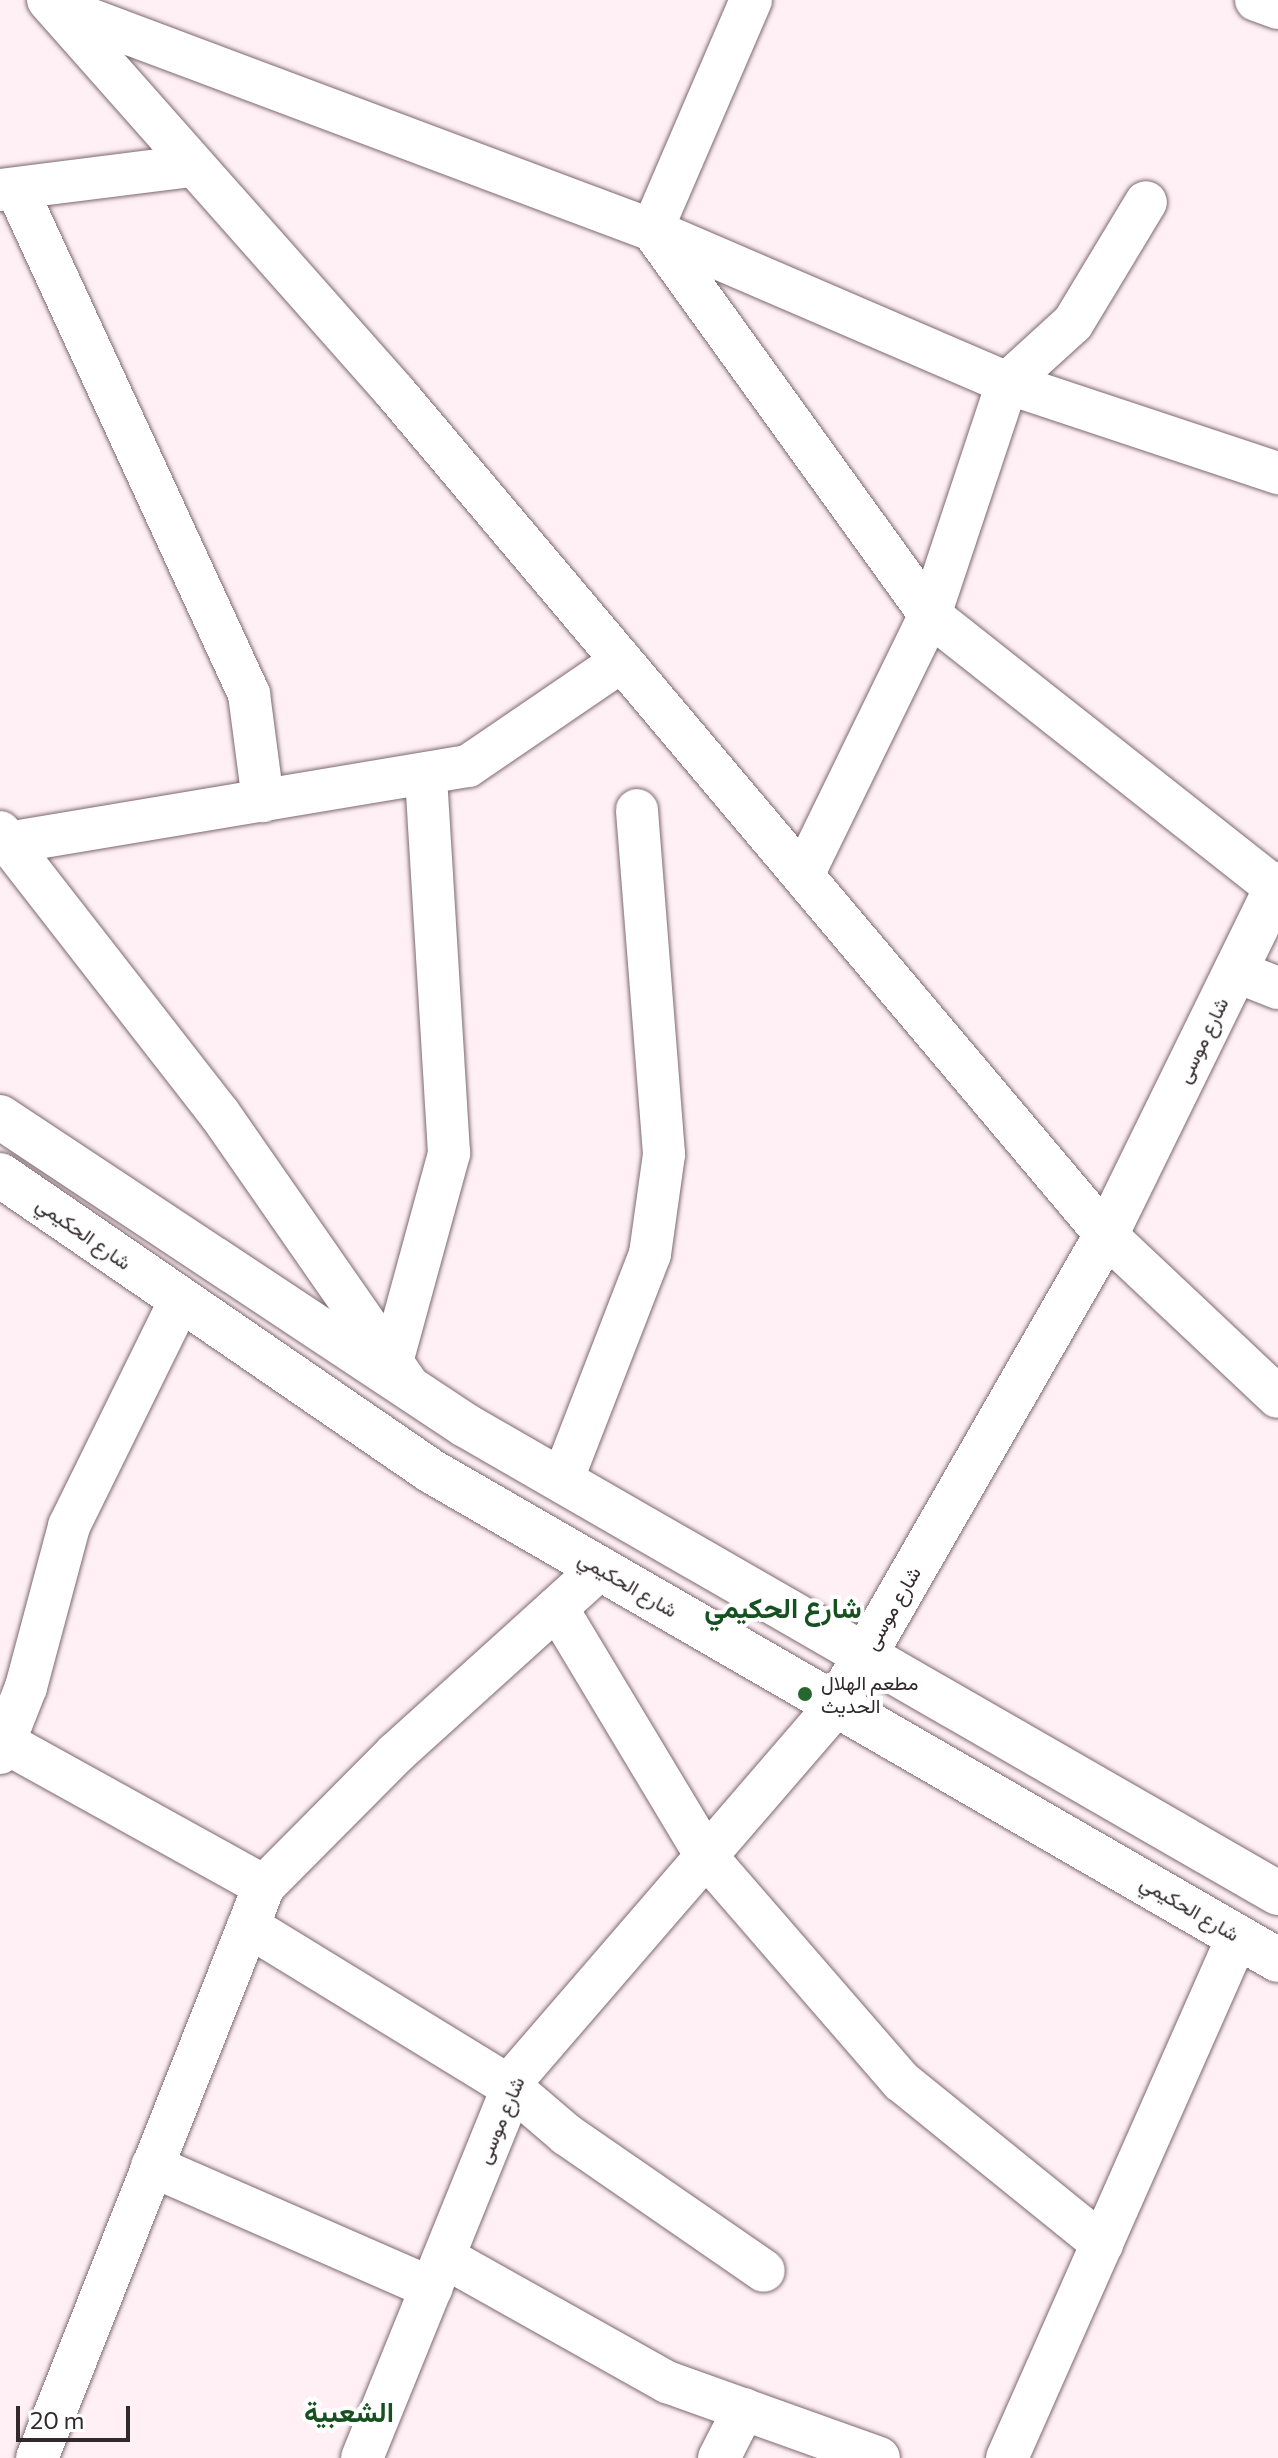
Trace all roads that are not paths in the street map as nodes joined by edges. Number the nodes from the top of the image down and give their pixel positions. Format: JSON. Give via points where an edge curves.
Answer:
{"nodes":[{"id":1,"x":751,"y":0,"type":"edge"},
{"id":2,"x":1256,"y":0,"type":"edge"},
{"id":3,"x":53,"y":2,"type":"edge"},
{"id":4,"x":1278,"y":8,"type":"edge"},
{"id":5,"x":191,"y":166,"type":"junction"},
{"id":6,"x":9,"y":190,"type":"edge"},
{"id":7,"x":1146,"y":202,"type":"dead end"},
{"id":8,"x":652,"y":230,"type":"junction"},
{"id":9,"x":1007,"y":383,"type":"junction"},
{"id":10,"x":1278,"y":473,"type":"edge"},
{"id":11,"x":930,"y":615,"type":"junction"},
{"id":12,"x":622,"y":661,"type":"junction"},
{"id":13,"x":426,"y":774,"type":"junction"},
{"id":14,"x":263,"y":801,"type":"junction"},
{"id":15,"x":637,"y":810,"type":"dead end"},
{"id":16,"x":4,"y":837,"type":"edge"},
{"id":17,"x":803,"y":875,"type":"junction"},
{"id":18,"x":1277,"y":886,"type":"edge"},
{"id":19,"x":1235,"y":971,"type":"junction"},
{"id":20,"x":1278,"y":988,"type":"edge"},
{"id":21,"x":0,"y":1117,"type":"edge"},
{"id":22,"x":0,"y":1175,"type":"edge"},
{"id":23,"x":1106,"y":1235,"type":"junction"},
{"id":24,"x":180,"y":1300,"type":"junction"},
{"id":25,"x":403,"y":1378,"type":"junction"},
{"id":26,"x":1278,"y":1397,"type":"edge"},
{"id":27,"x":562,"y":1481,"type":"junction"},
{"id":28,"x":601,"y":1568,"type":"junction"},
{"id":29,"x":557,"y":1608,"type":"junction"},
{"id":30,"x":864,"y":1658,"type":"junction"},
{"id":31,"x":837,"y":1704,"type":"junction"},
{"id":32,"x":2,"y":1747,"type":"edge"},
{"id":33,"x":706,"y":1856,"type":"junction"},
{"id":34,"x":264,"y":1886,"type":"junction"},
{"id":35,"x":1278,"y":1893,"type":"edge"},
{"id":36,"x":248,"y":1926,"type":"junction"},
{"id":37,"x":1238,"y":1936,"type":"junction"},
{"id":38,"x":1278,"y":1960,"type":"edge"},
{"id":39,"x":512,"y":2088,"type":"junction"},
{"id":40,"x":152,"y":2166,"type":"junction"},
{"id":41,"x":1102,"y":2244,"type":"junction"},
{"id":42,"x":764,"y":2271,"type":"dead end"},
{"id":43,"x":437,"y":2273,"type":"junction"},
{"id":44,"x":744,"y":2409,"type":"junction"},
{"id":45,"x":37,"y":2458,"type":"edge"},
{"id":46,"x":362,"y":2458,"type":"edge"},
{"id":47,"x":719,"y":2458,"type":"edge"},
{"id":48,"x":879,"y":2458,"type":"edge"},
{"id":49,"x":1007,"y":2458,"type":"edge"}],
"edges":[{"from":1,"to":8,"type":"street"},
{"from":2,"to":4,"type":"street"},
{"from":3,"to":5,"type":"street"},
{"from":3,"to":8,"type":"street"},
{"from":5,"to":6,"type":"street"},
{"from":5,"to":12,"type":"street"},
{"from":6,"to":14,"type":"street","via":[[249,694]]},
{"from":7,"to":9,"type":"street","via":[[1073,323]]},
{"from":8,"to":9,"type":"street"},
{"from":8,"to":11,"type":"street"},
{"from":9,"to":10,"type":"street"},
{"from":9,"to":11,"type":"street"},
{"from":11,"to":17,"type":"street"},
{"from":11,"to":18,"type":"street"},
{"from":12,"to":13,"type":"street","via":[[468,766]]},
{"from":12,"to":17,"type":"street"},
{"from":13,"to":14,"type":"street"},
{"from":13,"to":25,"type":"street","via":[[449,1153]]},
{"from":14,"to":16,"type":"street","via":[[169,810]]},
{"from":15,"to":27,"type":"street","via":[[664,1154],[650,1254]]},
{"from":16,"to":25,"type":"street","via":[[219,1113]]},
{"from":17,"to":23,"type":"street"},
{"from":18,"to":19,"type":"street","name":"شارع موسى"},
{"from":19,"to":20,"type":"street"},
{"from":19,"to":23,"type":"street","name":"شارع موسى"},
{"from":21,"to":25,"type":"street"},
{"from":22,"to":24,"type":"street","name":"شارع الحكيمي"},
{"from":23,"to":26,"type":"street"},
{"from":23,"to":30,"type":"street","name":"شارع موسى"},
{"from":24,"to":28,"type":"street","name":"شارع الحكيمي","via":[[431,1471]]},
{"from":24,"to":32,"type":"street","via":[[69,1526]]},
{"from":25,"to":27,"type":"street"},
{"from":27,"to":30,"type":"street"},
{"from":28,"to":29,"type":"street"},
{"from":28,"to":31,"type":"street","name":"شارع الحكيمي"},
{"from":29,"to":33,"type":"street"},
{"from":29,"to":34,"type":"street"},
{"from":30,"to":31,"type":"street","name":"شارع موسى"},
{"from":30,"to":35,"type":"street"},
{"from":31,"to":33,"type":"street","name":"شارع موسى"},
{"from":31,"to":37,"type":"street","name":"شارع الحكيمي"},
{"from":32,"to":34,"type":"street"},
{"from":33,"to":39,"type":"street","name":"شارع موسى"},
{"from":33,"to":41,"type":"street","via":[[901,2081]]},
{"from":34,"to":36,"type":"street"},
{"from":36,"to":39,"type":"street"},
{"from":36,"to":40,"type":"street"},
{"from":37,"to":38,"type":"street","name":"شارع الحكيمي"},
{"from":37,"to":41,"type":"street"},
{"from":39,"to":42,"type":"street","via":[[567,2135]]},
{"from":39,"to":43,"type":"street","name":"شارع موسى"},
{"from":40,"to":43,"type":"street"},
{"from":40,"to":45,"type":"street"},
{"from":41,"to":49,"type":"street"},
{"from":43,"to":44,"type":"street","via":[[667,2382]]},
{"from":43,"to":46,"type":"street","name":"شارع موسى"},
{"from":44,"to":47,"type":"street"},
{"from":44,"to":48,"type":"street"}]}
